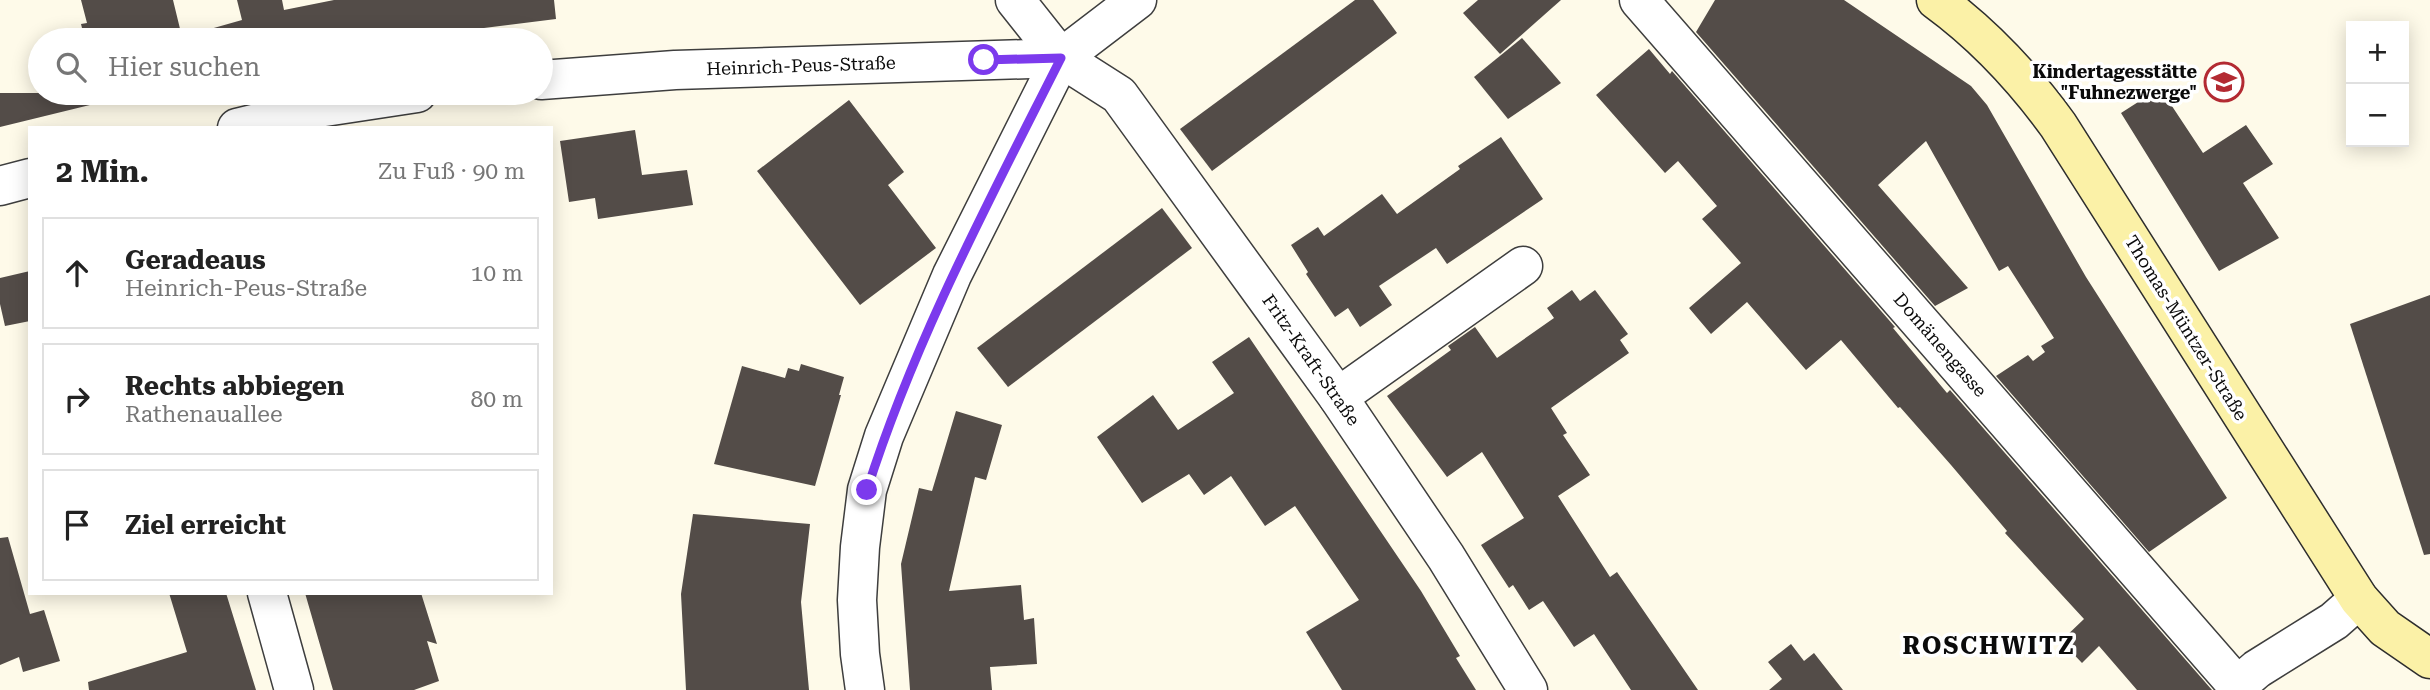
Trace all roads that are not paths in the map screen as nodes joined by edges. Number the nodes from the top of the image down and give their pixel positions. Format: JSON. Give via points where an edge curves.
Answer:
{"nodes":[{"id":1,"x":1015,"y":0,"type":"edge"},
{"id":2,"x":1137,"y":0,"type":"edge"},
{"id":3,"x":1639,"y":0,"type":"edge"},
{"id":4,"x":1938,"y":1,"type":"edge"},
{"id":5,"x":1061,"y":58,"type":"junction"},
{"id":6,"x":553,"y":79,"type":"edge"},
{"id":7,"x":338,"y":105,"type":"edge"},
{"id":8,"x":245,"y":126,"type":"edge"},
{"id":9,"x":28,"y":179,"type":"edge"},
{"id":10,"x":0,"y":186,"type":"edge"},
{"id":11,"x":1523,"y":266,"type":"dead end"},
{"id":12,"x":1338,"y":397,"type":"junction"},
{"id":13,"x":268,"y":595,"type":"edge"},
{"id":14,"x":2359,"y":599,"type":"junction"},
{"id":15,"x":2430,"y":659,"type":"edge"},
{"id":16,"x":2239,"y":688,"type":"edge"},
{"id":17,"x":294,"y":690,"type":"edge"},
{"id":18,"x":865,"y":690,"type":"edge"},
{"id":19,"x":1528,"y":690,"type":"edge"}],
"edges":[{"from":1,"to":5,"type":"street","name":"Fritz-Kraft-Straße"},
{"from":2,"to":5,"type":"street"},
{"from":3,"to":16,"type":"street","name":"Domänengasse"},
{"from":4,"to":14,"type":"main road","name":"Thomas-Müntzer-Straße","via":[[2034,92]]},
{"from":5,"to":6,"type":"street","name":"Heinrich-Peus-Straße","via":[[675,70]]},
{"from":5,"to":12,"type":"street","name":"Fritz-Kraft-Straße","via":[[1119,95]]},
{"from":5,"to":18,"type":"street","via":[[952,275],[884,436],[867,490],[857,600]]},
{"from":7,"to":8,"type":"street"},
{"from":9,"to":10,"type":"street"},
{"from":11,"to":12,"type":"street"},
{"from":12,"to":19,"type":"street","name":"Fritz-Kraft-Straße","via":[[1446,557]]},
{"from":13,"to":17,"type":"street"},
{"from":14,"to":15,"type":"main road","name":"Thomas-Müntzer-Straße","via":[[2385,628]]},
{"from":14,"to":16,"type":"street","via":[[2334,621],[2257,669]]}]}
